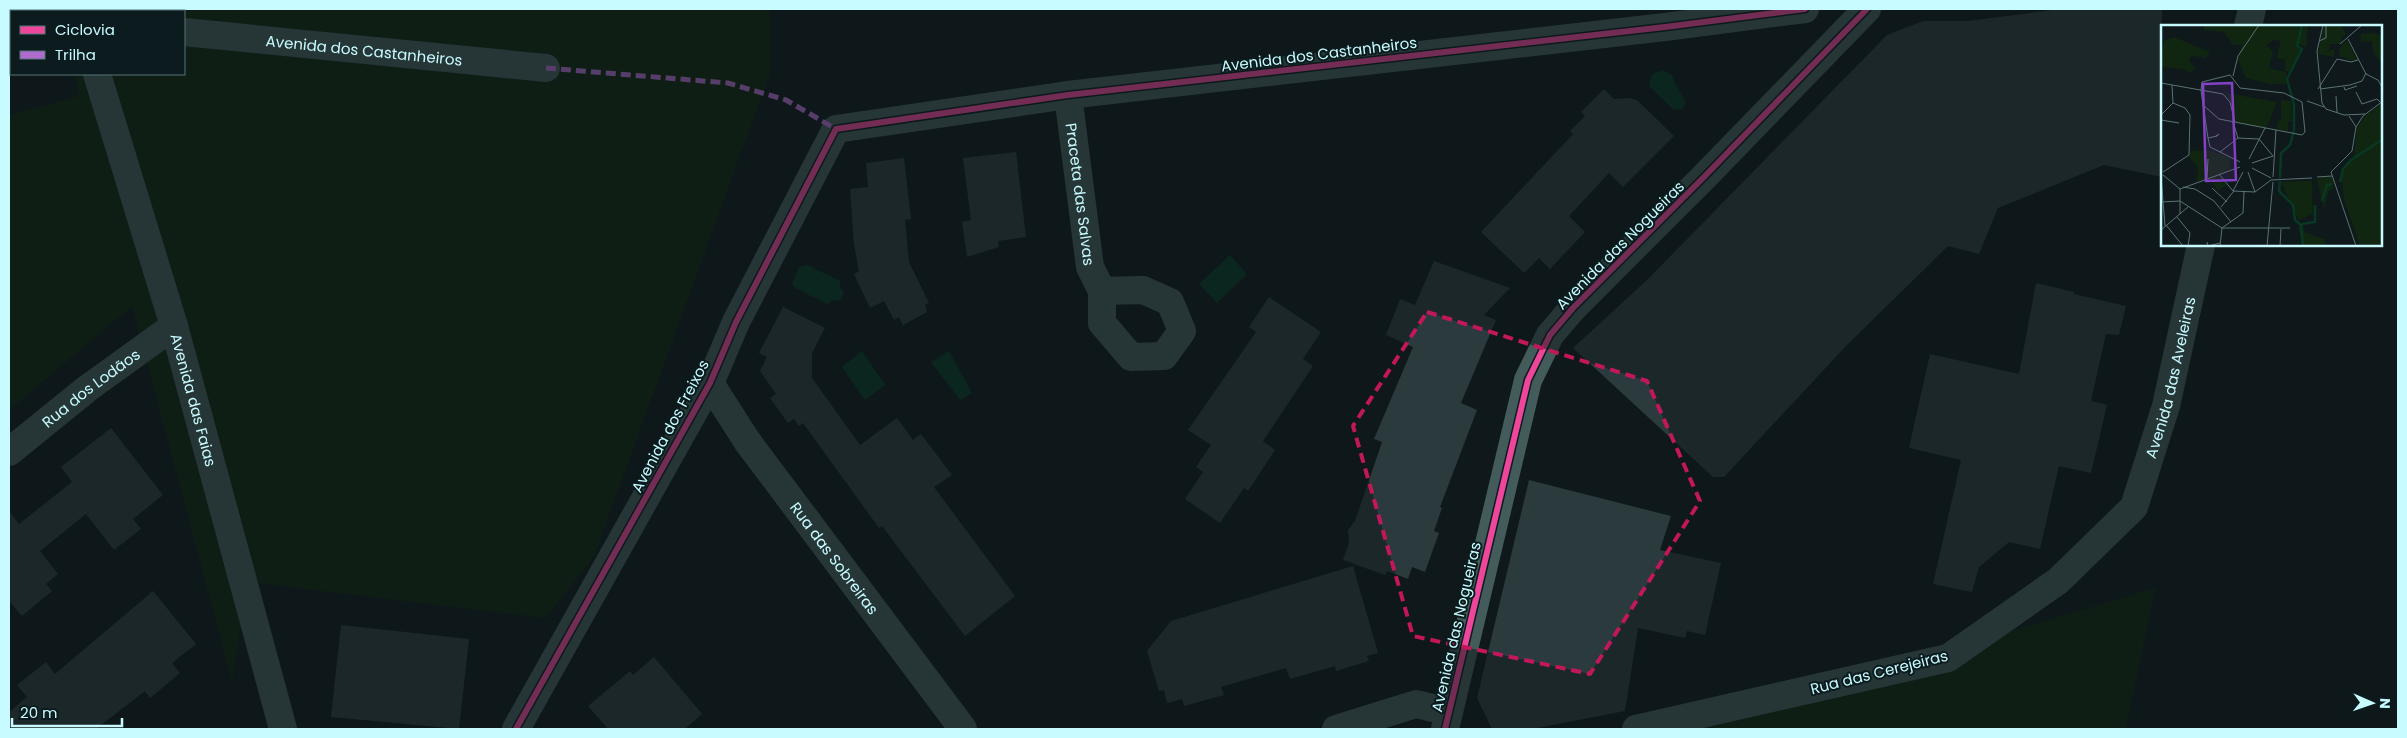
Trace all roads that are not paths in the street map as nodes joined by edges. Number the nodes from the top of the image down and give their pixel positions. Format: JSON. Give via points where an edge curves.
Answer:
{"nodes":[{"id":1,"x":1805,"y":9,"type":"edge"},
{"id":2,"x":1867,"y":9,"type":"edge"},
{"id":3,"x":2252,"y":9,"type":"edge"},
{"id":4,"x":2248,"y":25,"type":"edge"},
{"id":5,"x":185,"y":32,"type":"edge"},
{"id":6,"x":546,"y":68,"type":"dead end"},
{"id":7,"x":98,"y":75,"type":"edge"},
{"id":8,"x":1068,"y":95,"type":"junction"},
{"id":9,"x":836,"y":129,"type":"joint"},
{"id":10,"x":2201,"y":246,"type":"edge"},
{"id":11,"x":1102,"y":290,"type":"dead end"},
{"id":12,"x":174,"y":326,"type":"junction"},
{"id":13,"x":710,"y":384,"type":"junction"},
{"id":14,"x":9,"y":452,"type":"edge"},
{"id":15,"x":2134,"y":507,"type":"joint"},
{"id":16,"x":1447,"y":721,"type":"edge"},
{"id":17,"x":283,"y":729,"type":"edge"},
{"id":18,"x":516,"y":729,"type":"edge"},
{"id":19,"x":964,"y":729,"type":"edge"},
{"id":20,"x":1336,"y":729,"type":"edge"},
{"id":21,"x":1636,"y":729,"type":"edge"}],
"edges":[{"from":1,"to":8,"type":"street","name":"Avenida dos Castanheiros"},
{"from":2,"to":16,"type":"street","name":"Avenida das Nogueiras","via":[[1550,335],[1528,380]]},
{"from":3,"to":4,"type":"street"},
{"from":5,"to":6,"type":"street","name":"Avenida dos Castanheiros"},
{"from":7,"to":12,"type":"street","name":"Avenida das Faias"},
{"from":8,"to":9,"type":"street","name":"Avenida dos Castanheiros"},
{"from":8,"to":11,"type":"street","name":"Praceta das Salvas","via":[[1090,267]]},
{"from":9,"to":13,"type":"street","name":"Avenida dos Freixos","via":[[736,322]]},
{"from":10,"to":15,"type":"street","name":"Avenida das Aveleiras","via":[[2166,406]]},
{"from":12,"to":14,"type":"street","name":"Rua dos Lodãos","via":[[88,388]]},
{"from":12,"to":17,"type":"street","name":"Avenida das Faias"},
{"from":13,"to":18,"type":"street","name":"Avenida dos Freixos"},
{"from":13,"to":19,"type":"street","name":"Rua das Sobreiras","via":[[746,441]]},
{"from":15,"to":21,"type":"street","name":"Rua das Cerejeiras","via":[[2058,581],[1948,658]]},
{"from":16,"to":20,"type":"street","via":[[1416,704]]}]}
